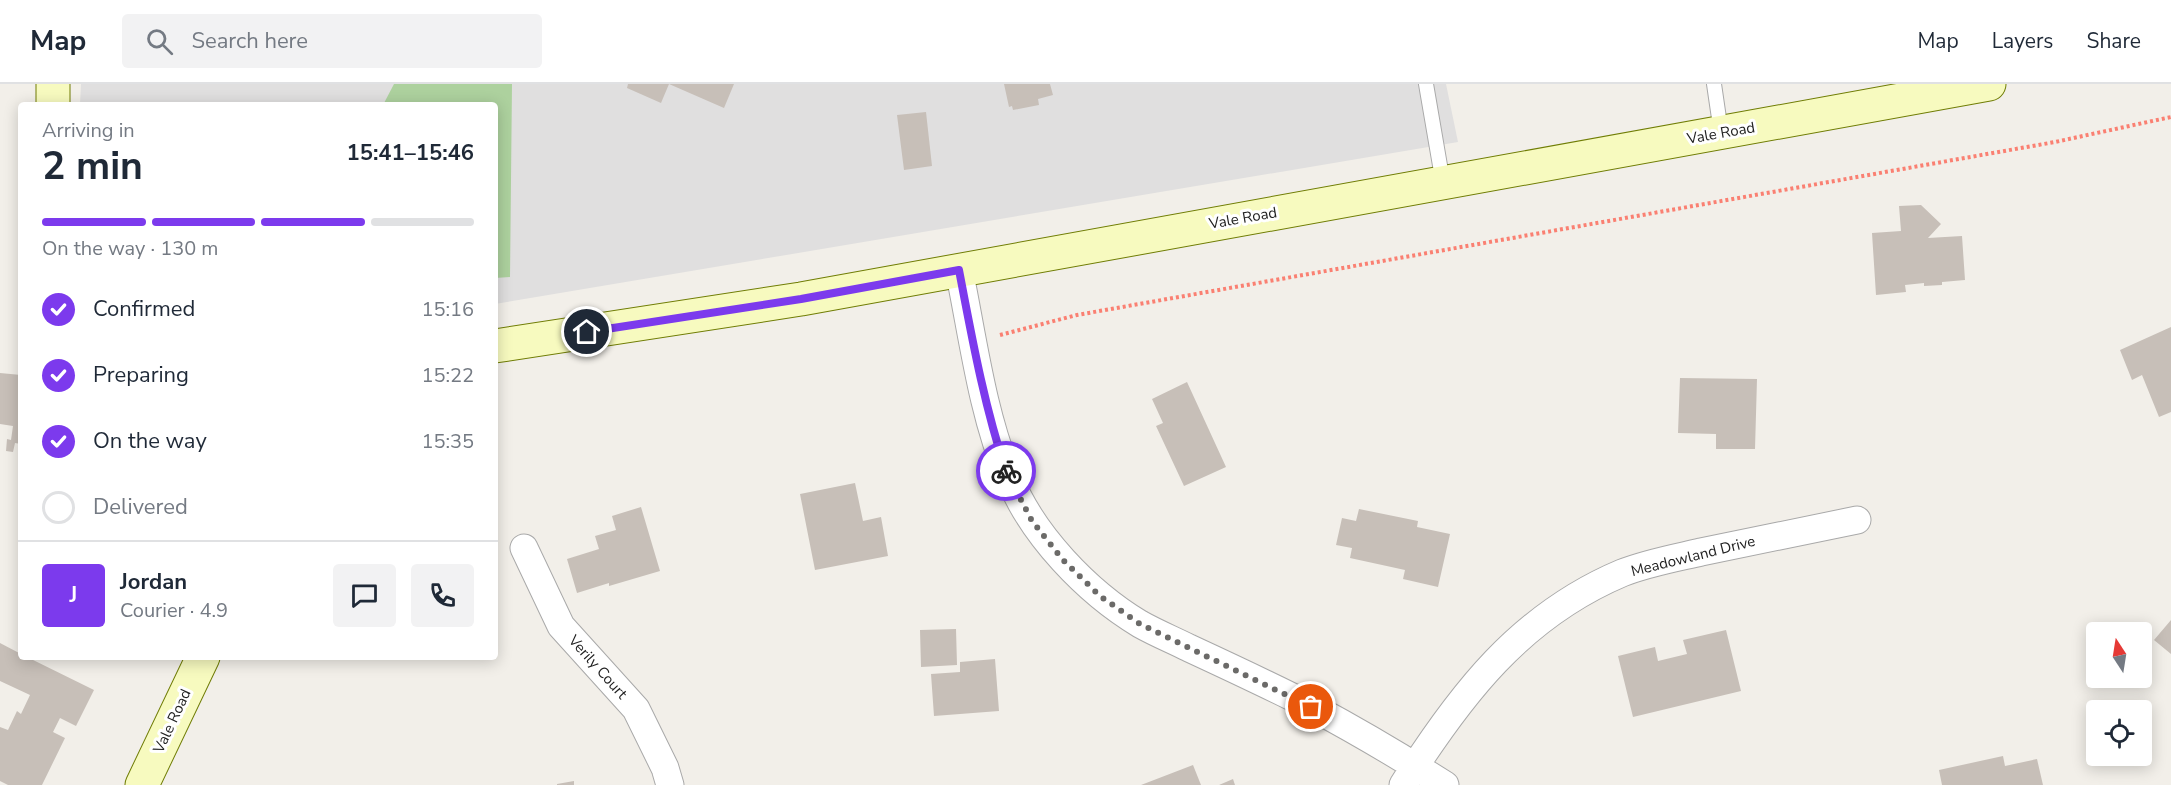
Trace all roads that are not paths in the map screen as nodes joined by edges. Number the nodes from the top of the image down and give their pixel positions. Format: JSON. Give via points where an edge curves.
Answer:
{"nodes":[{"id":1,"x":53,"y":84,"type":"edge"},
{"id":2,"x":1426,"y":84,"type":"edge"},
{"id":3,"x":1714,"y":84,"type":"edge"},
{"id":4,"x":1989,"y":84,"type":"edge"},
{"id":5,"x":52,"y":102,"type":"edge"},
{"id":6,"x":1721,"y":133,"type":"junction"},
{"id":7,"x":1443,"y":184,"type":"junction"},
{"id":8,"x":959,"y":270,"type":"junction"},
{"id":9,"x":498,"y":346,"type":"edge"},
{"id":10,"x":1857,"y":520,"type":"dead end"},
{"id":11,"x":524,"y":548,"type":"dead end"},
{"id":12,"x":202,"y":660,"type":"edge"},
{"id":13,"x":1409,"y":776,"type":"edge"},
{"id":14,"x":142,"y":785,"type":"edge"},
{"id":15,"x":670,"y":785,"type":"edge"},
{"id":16,"x":1445,"y":785,"type":"edge"}],
"edges":[{"from":1,"to":5,"type":"main road"},
{"from":2,"to":7,"type":"lane"},
{"from":3,"to":6,"type":"lane"},
{"from":4,"to":6,"type":"main road","name":"Vale Road"},
{"from":6,"to":7,"type":"main road","name":"Vale Road"},
{"from":7,"to":8,"type":"main road","name":"Vale Road"},
{"from":8,"to":9,"type":"main road","name":"Vale Road","via":[[801,299]]},
{"from":8,"to":13,"type":"street","via":[[995,436],[1009,479],[1032,521],[1063,560],[1100,596],[1140,624],[1311,707]]},
{"from":10,"to":13,"type":"street","name":"Meadowland Drive","via":[[1645,565],[1572,598],[1528,629],[1489,666]]},
{"from":11,"to":15,"type":"street","name":"Verily Court","via":[[561,626],[636,709]]},
{"from":12,"to":14,"type":"main road","name":"Vale Road"},
{"from":13,"to":16,"type":"street"}]}
